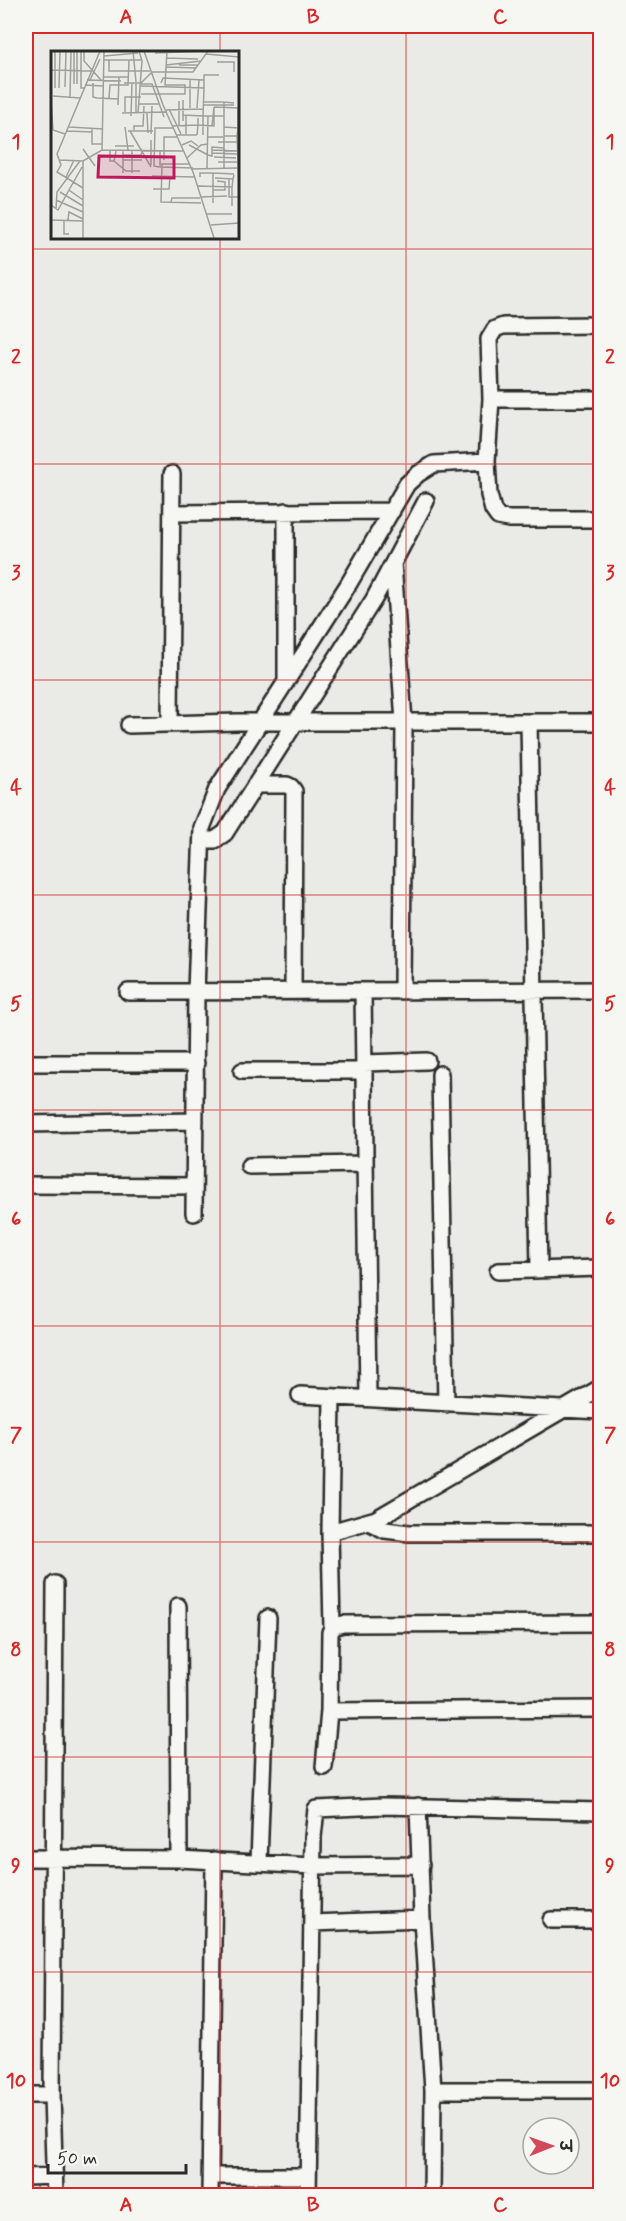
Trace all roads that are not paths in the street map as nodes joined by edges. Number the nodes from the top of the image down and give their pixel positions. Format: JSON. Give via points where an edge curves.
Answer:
{"nodes":[{"id":1,"x":600,"y":325,"type":"edge"},
{"id":2,"x":491,"y":399,"type":"junction"},
{"id":3,"x":600,"y":399,"type":"edge"},
{"id":4,"x":487,"y":461,"type":"junction"},
{"id":5,"x":172,"y":474,"type":"dead end"},
{"id":6,"x":426,"y":501,"type":"dead end"},
{"id":7,"x":286,"y":511,"type":"junction"},
{"id":8,"x":392,"y":511,"type":"junction"},
{"id":9,"x":172,"y":513,"type":"junction"},
{"id":10,"x":600,"y":519,"type":"edge"},
{"id":11,"x":393,"y":563,"type":"junction"},
{"id":12,"x":286,"y":682,"type":"junction"},
{"id":13,"x":404,"y":722,"type":"junction"},
{"id":14,"x":529,"y":722,"type":"junction"},
{"id":15,"x":600,"y":722,"type":"edge"},
{"id":16,"x":261,"y":723,"type":"junction"},
{"id":17,"x":297,"y":723,"type":"junction"},
{"id":18,"x":170,"y":724,"type":"junction"},
{"id":19,"x":129,"y":725,"type":"dead end"},
{"id":20,"x":255,"y":785,"type":"junction"},
{"id":21,"x":202,"y":840,"type":"junction"},
{"id":22,"x":534,"y":990,"type":"junction"},
{"id":23,"x":600,"y":990,"type":"edge"},
{"id":24,"x":196,"y":991,"type":"junction"},
{"id":25,"x":293,"y":991,"type":"junction"},
{"id":26,"x":363,"y":991,"type":"junction"},
{"id":27,"x":402,"y":991,"type":"junction"},
{"id":28,"x":129,"y":992,"type":"dead end"},
{"id":29,"x":427,"y":1061,"type":"dead end"},
{"id":30,"x":196,"y":1063,"type":"junction"},
{"id":31,"x":26,"y":1064,"type":"edge"},
{"id":32,"x":364,"y":1067,"type":"junction"},
{"id":33,"x":242,"y":1071,"type":"dead end"},
{"id":34,"x":440,"y":1074,"type":"dead end"},
{"id":35,"x":195,"y":1121,"type":"junction"},
{"id":36,"x":26,"y":1124,"type":"edge"},
{"id":37,"x":365,"y":1164,"type":"junction"},
{"id":38,"x":249,"y":1166,"type":"dead end"},
{"id":39,"x":26,"y":1185,"type":"edge"},
{"id":40,"x":194,"y":1186,"type":"junction"},
{"id":41,"x":194,"y":1213,"type":"dead end"},
{"id":42,"x":600,"y":1268,"type":"edge"},
{"id":43,"x":539,"y":1270,"type":"junction"},
{"id":44,"x":498,"y":1271,"type":"dead end"},
{"id":45,"x":600,"y":1388,"type":"edge"},
{"id":46,"x":300,"y":1395,"type":"dead end"},
{"id":47,"x":332,"y":1397,"type":"junction"},
{"id":48,"x":368,"y":1399,"type":"junction"},
{"id":49,"x":446,"y":1404,"type":"junction"},
{"id":50,"x":565,"y":1410,"type":"junction"},
{"id":51,"x":600,"y":1410,"type":"edge"},
{"id":52,"x":369,"y":1522,"type":"junction"},
{"id":53,"x":330,"y":1532,"type":"junction"},
{"id":54,"x":600,"y":1533,"type":"edge"},
{"id":55,"x":55,"y":1584,"type":"dead end"},
{"id":56,"x":178,"y":1606,"type":"dead end"},
{"id":57,"x":268,"y":1618,"type":"dead end"},
{"id":58,"x":600,"y":1623,"type":"edge"},
{"id":59,"x":332,"y":1629,"type":"junction"},
{"id":60,"x":600,"y":1709,"type":"edge"},
{"id":61,"x":329,"y":1711,"type":"junction"},
{"id":62,"x":324,"y":1767,"type":"dead end"},
{"id":63,"x":418,"y":1806,"type":"junction"},
{"id":64,"x":600,"y":1811,"type":"edge"},
{"id":65,"x":54,"y":1857,"type":"junction"},
{"id":66,"x":26,"y":1858,"type":"edge"},
{"id":67,"x":179,"y":1859,"type":"junction"},
{"id":68,"x":214,"y":1860,"type":"junction"},
{"id":69,"x":259,"y":1862,"type":"junction"},
{"id":70,"x":421,"y":1865,"type":"junction"},
{"id":71,"x":313,"y":1866,"type":"junction"},
{"id":72,"x":422,"y":1919,"type":"junction"},
{"id":73,"x":551,"y":1920,"type":"dead end"},
{"id":74,"x":600,"y":1920,"type":"edge"},
{"id":75,"x":312,"y":1923,"type":"junction"},
{"id":76,"x":433,"y":2090,"type":"junction"},
{"id":77,"x":600,"y":2090,"type":"edge"},
{"id":78,"x":26,"y":2095,"type":"edge"},
{"id":79,"x":52,"y":2095,"type":"junction"},
{"id":80,"x":55,"y":2176,"type":"junction"},
{"id":81,"x":211,"y":2176,"type":"junction"},
{"id":82,"x":308,"y":2176,"type":"junction"},
{"id":83,"x":26,"y":2177,"type":"edge"},
{"id":84,"x":55,"y":2196,"type":"edge"},
{"id":85,"x":210,"y":2196,"type":"edge"},
{"id":86,"x":308,"y":2196,"type":"edge"},
{"id":87,"x":432,"y":2196,"type":"edge"}],
"edges":[{"from":1,"to":2,"type":"street","via":[[495,329],[489,339]]},
{"from":2,"to":3,"type":"street"},
{"from":2,"to":4,"type":"street"},
{"from":4,"to":8,"type":"street","via":[[434,464],[407,484]]},
{"from":4,"to":10,"type":"street","via":[[489,495],[498,517]]},
{"from":5,"to":9,"type":"street"},
{"from":6,"to":11,"type":"street"},
{"from":7,"to":8,"type":"street"},
{"from":7,"to":9,"type":"street"},
{"from":7,"to":12,"type":"street"},
{"from":8,"to":12,"type":"street"},
{"from":9,"to":18,"type":"street"},
{"from":11,"to":13,"type":"street"},
{"from":11,"to":17,"type":"street"},
{"from":12,"to":16,"type":"street"},
{"from":13,"to":14,"type":"street"},
{"from":13,"to":17,"type":"street"},
{"from":13,"to":27,"type":"street"},
{"from":14,"to":15,"type":"street"},
{"from":14,"to":22,"type":"street"},
{"from":16,"to":17,"type":"street"},
{"from":16,"to":18,"type":"street"},
{"from":16,"to":21,"type":"street","via":[[217,789],[206,813]]},
{"from":17,"to":20,"type":"street"},
{"from":18,"to":19,"type":"street"},
{"from":20,"to":21,"type":"street","via":[[220,838]]},
{"from":20,"to":25,"type":"street","via":[[286,785],[294,791]]},
{"from":21,"to":24,"type":"street"},
{"from":22,"to":23,"type":"street"},
{"from":22,"to":27,"type":"street"},
{"from":22,"to":43,"type":"street"},
{"from":24,"to":25,"type":"street"},
{"from":24,"to":28,"type":"street"},
{"from":24,"to":30,"type":"street"},
{"from":25,"to":26,"type":"street"},
{"from":26,"to":27,"type":"street"},
{"from":26,"to":32,"type":"street"},
{"from":29,"to":32,"type":"street"},
{"from":30,"to":31,"type":"street"},
{"from":30,"to":35,"type":"street"},
{"from":32,"to":33,"type":"street"},
{"from":32,"to":37,"type":"street"},
{"from":34,"to":49,"type":"street"},
{"from":35,"to":36,"type":"street"},
{"from":35,"to":40,"type":"street"},
{"from":37,"to":38,"type":"street"},
{"from":37,"to":48,"type":"street"},
{"from":39,"to":40,"type":"street"},
{"from":40,"to":41,"type":"street"},
{"from":42,"to":43,"type":"street"},
{"from":43,"to":44,"type":"street"},
{"from":45,"to":50,"type":"street"},
{"from":46,"to":47,"type":"street"},
{"from":47,"to":48,"type":"street"},
{"from":47,"to":53,"type":"street"},
{"from":48,"to":49,"type":"street"},
{"from":49,"to":50,"type":"street"},
{"from":50,"to":51,"type":"street"},
{"from":50,"to":52,"type":"street"},
{"from":52,"to":53,"type":"street"},
{"from":52,"to":54,"type":"street","via":[[385,1530],[410,1533]]},
{"from":53,"to":59,"type":"street"},
{"from":55,"to":65,"type":"street"},
{"from":56,"to":67,"type":"street"},
{"from":57,"to":69,"type":"street"},
{"from":58,"to":59,"type":"street","via":[[343,1624]]},
{"from":59,"to":61,"type":"street"},
{"from":60,"to":61,"type":"street"},
{"from":61,"to":62,"type":"street"},
{"from":63,"to":64,"type":"street"},
{"from":63,"to":70,"type":"street"},
{"from":63,"to":71,"type":"street","via":[[316,1809]]},
{"from":65,"to":66,"type":"street"},
{"from":65,"to":67,"type":"street"},
{"from":65,"to":79,"type":"street"},
{"from":67,"to":68,"type":"street"},
{"from":68,"to":69,"type":"street"},
{"from":68,"to":81,"type":"street"},
{"from":69,"to":71,"type":"street"},
{"from":70,"to":71,"type":"street"},
{"from":70,"to":72,"type":"street"},
{"from":71,"to":75,"type":"street"},
{"from":72,"to":75,"type":"street"},
{"from":72,"to":76,"type":"street"},
{"from":73,"to":74,"type":"street"},
{"from":75,"to":82,"type":"street"},
{"from":76,"to":77,"type":"street"},
{"from":76,"to":87,"type":"street"},
{"from":78,"to":79,"type":"street"},
{"from":79,"to":80,"type":"street"},
{"from":80,"to":83,"type":"street"},
{"from":80,"to":84,"type":"street"},
{"from":81,"to":82,"type":"street"},
{"from":81,"to":85,"type":"street"},
{"from":82,"to":86,"type":"street"}]}
